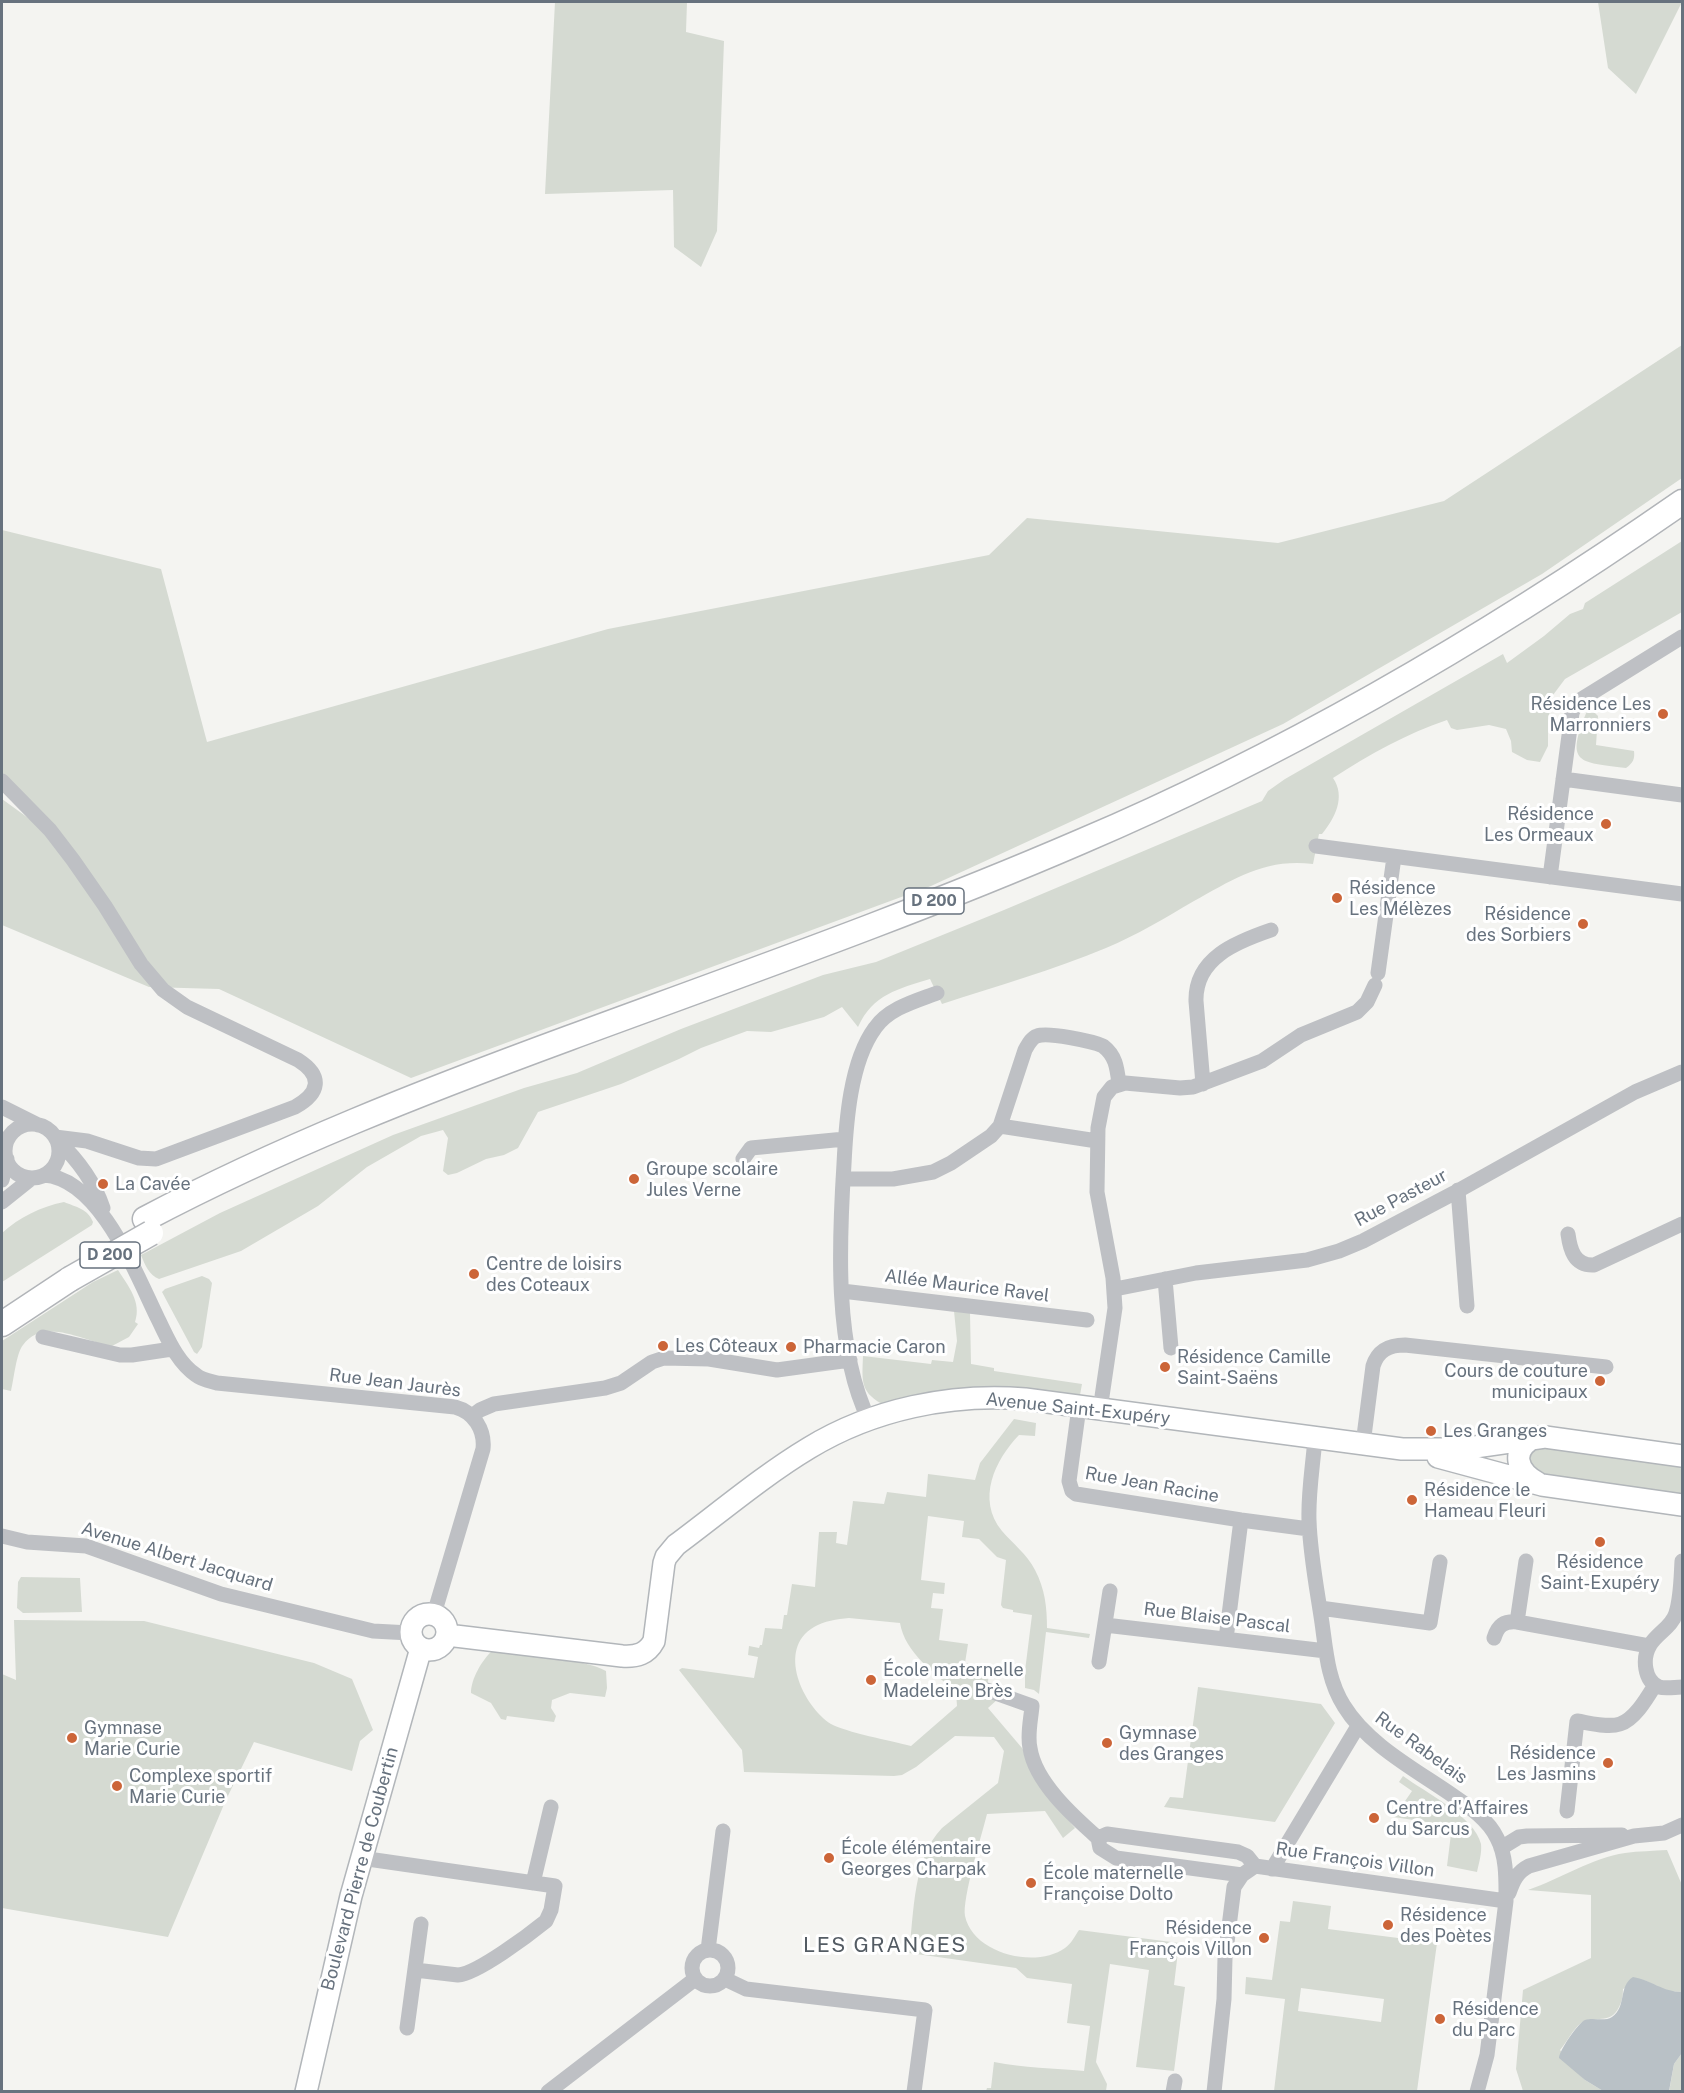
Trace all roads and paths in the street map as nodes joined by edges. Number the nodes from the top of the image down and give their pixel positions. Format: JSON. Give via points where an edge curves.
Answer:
{"nodes":[{"id":1,"x":1683,"y":502,"type":"edge"},
{"id":2,"x":1683,"y":521,"type":"edge"},
{"id":3,"x":1683,"y":637,"type":"edge"},
{"id":4,"x":1563,"y":778,"type":"junction"},
{"id":5,"x":2,"y":782,"type":"edge"},
{"id":6,"x":1683,"y":795,"type":"edge"},
{"id":7,"x":1316,"y":846,"type":"dead end"},
{"id":8,"x":1394,"y":857,"type":"junction"},
{"id":9,"x":1550,"y":877,"type":"junction"},
{"id":10,"x":1683,"y":894,"type":"edge"},
{"id":11,"x":1271,"y":930,"type":"dead end"},
{"id":12,"x":937,"y":993,"type":"dead end"},
{"id":13,"x":1683,"y":1072,"type":"edge"},
{"id":14,"x":1119,"y":1084,"type":"junction"},
{"id":15,"x":1203,"y":1084,"type":"junction"},
{"id":16,"x":2,"y":1107,"type":"edge"},
{"id":17,"x":38,"y":1125,"type":"junction"},
{"id":18,"x":1000,"y":1126,"type":"junction"},
{"id":19,"x":56,"y":1138,"type":"junction"},
{"id":20,"x":846,"y":1139,"type":"junction"},
{"id":21,"x":1097,"y":1141,"type":"junction"},
{"id":22,"x":5,"y":1146,"type":"edge"},
{"id":23,"x":743,"y":1159,"type":"dead end"},
{"id":24,"x":38,"y":1176,"type":"junction"},
{"id":25,"x":843,"y":1179,"type":"junction"},
{"id":26,"x":2,"y":1180,"type":"edge"},
{"id":27,"x":1458,"y":1190,"type":"junction"},
{"id":28,"x":2,"y":1202,"type":"edge"},
{"id":29,"x":109,"y":1224,"type":"junction"},
{"id":30,"x":1683,"y":1224,"type":"edge"},
{"id":31,"x":148,"y":1226,"type":"junction"},
{"id":32,"x":1568,"y":1234,"type":"dead end"},
{"id":33,"x":68,"y":1271,"type":"junction"},
{"id":34,"x":1165,"y":1279,"type":"junction"},
{"id":35,"x":1115,"y":1289,"type":"junction"},
{"id":36,"x":842,"y":1291,"type":"junction"},
{"id":37,"x":2,"y":1304,"type":"edge"},
{"id":38,"x":1467,"y":1306,"type":"dead end"},
{"id":39,"x":1087,"y":1320,"type":"dead end"},
{"id":40,"x":2,"y":1323,"type":"edge"},
{"id":41,"x":43,"y":1337,"type":"dead end"},
{"id":42,"x":1171,"y":1348,"type":"dead end"},
{"id":43,"x":172,"y":1349,"type":"junction"},
{"id":44,"x":850,"y":1360,"type":"junction"},
{"id":45,"x":1606,"y":1367,"type":"dead end"},
{"id":46,"x":1079,"y":1407,"type":"junction"},
{"id":47,"x":1100,"y":1410,"type":"junction"},
{"id":48,"x":472,"y":1416,"type":"junction"},
{"id":49,"x":868,"y":1420,"type":"junction"},
{"id":50,"x":1535,"y":1437,"type":"junction"},
{"id":51,"x":1315,"y":1438,"type":"junction"},
{"id":52,"x":1363,"y":1444,"type":"junction"},
{"id":53,"x":1402,"y":1449,"type":"junction"},
{"id":54,"x":1683,"y":1456,"type":"edge"},
{"id":55,"x":1542,"y":1485,"type":"junction"},
{"id":56,"x":1683,"y":1505,"type":"edge"},
{"id":57,"x":1241,"y":1520,"type":"junction"},
{"id":58,"x":1309,"y":1529,"type":"junction"},
{"id":59,"x":2,"y":1536,"type":"edge"},
{"id":60,"x":1526,"y":1561,"type":"dead end"},
{"id":61,"x":1683,"y":1561,"type":"edge"},
{"id":62,"x":1440,"y":1562,"type":"dead end"},
{"id":63,"x":1110,"y":1591,"type":"dead end"},
{"id":64,"x":1320,"y":1608,"type":"junction"},
{"id":65,"x":434,"y":1614,"type":"junction"},
{"id":66,"x":1517,"y":1622,"type":"junction"},
{"id":67,"x":1678,"y":1622,"type":"edge"},
{"id":68,"x":1105,"y":1625,"type":"junction"},
{"id":69,"x":447,"y":1635,"type":"junction"},
{"id":70,"x":1494,"y":1638,"type":"dead end"},
{"id":71,"x":1226,"y":1639,"type":"junction"},
{"id":72,"x":416,"y":1641,"type":"junction"},
{"id":73,"x":1649,"y":1646,"type":"junction"},
{"id":74,"x":1326,"y":1651,"type":"junction"},
{"id":75,"x":1099,"y":1662,"type":"dead end"},
{"id":76,"x":1656,"y":1685,"type":"junction"},
{"id":77,"x":1683,"y":1687,"type":"edge"},
{"id":78,"x":987,"y":1690,"type":"dead end"},
{"id":79,"x":1358,"y":1726,"type":"junction"},
{"id":80,"x":551,"y":1807,"type":"dead end"},
{"id":81,"x":1567,"y":1811,"type":"dead end"},
{"id":82,"x":1683,"y":1825,"type":"edge"},
{"id":83,"x":723,"y":1831,"type":"dead end"},
{"id":84,"x":1634,"y":1836,"type":"junction"},
{"id":85,"x":1098,"y":1838,"type":"junction"},
{"id":86,"x":1501,"y":1848,"type":"junction"},
{"id":87,"x":361,"y":1858,"type":"junction"},
{"id":88,"x":1272,"y":1869,"type":"junction"},
{"id":89,"x":1248,"y":1870,"type":"junction"},
{"id":90,"x":533,"y":1883,"type":"junction"},
{"id":91,"x":1506,"y":1900,"type":"junction"},
{"id":92,"x":421,"y":1924,"type":"dead end"},
{"id":93,"x":708,"y":1950,"type":"junction"},
{"id":94,"x":415,"y":1970,"type":"junction"},
{"id":95,"x":695,"y":1979,"type":"junction"},
{"id":96,"x":725,"y":1979,"type":"junction"},
{"id":97,"x":407,"y":2028,"type":"dead end"},
{"id":98,"x":1479,"y":2085,"type":"edge"},
{"id":99,"x":306,"y":2091,"type":"edge"},
{"id":100,"x":548,"y":2091,"type":"edge"},
{"id":101,"x":914,"y":2091,"type":"edge"},
{"id":102,"x":1214,"y":2091,"type":"edge"},
{"id":103,"x":1493,"y":2091,"type":"edge"}],
"edges":[{"from":1,"to":31,"type":"main road","number":"D 200","via":[[1563,583],[1416,674],[1301,737],[1137,817],[968,888],[385,1108],[281,1153]]},
{"from":2,"to":31,"type":"main road","number":"D 200","via":[[1526,625],[1414,693],[1305,753],[1168,820],[940,916],[367,1132]]},
{"from":3,"to":4,"type":"street","via":[[1577,702]]},
{"from":4,"to":6,"type":"street"},
{"from":4,"to":9,"type":"street"},
{"from":5,"to":19,"type":"street","via":[[50,830],[163,990],[187,1007],[298,1060],[315,1077],[311,1095],[295,1107],[156,1159],[139,1158],[87,1141]]},
{"from":7,"to":8,"type":"street"},
{"from":8,"to":9,"type":"street"},
{"from":8,"to":15,"type":"street","via":[[1377,979],[1367,1002],[1357,1012],[1301,1035],[1262,1061]]},
{"from":9,"to":10,"type":"street"},
{"from":11,"to":15,"type":"street","via":[[1234,945],[1200,975],[1196,1001]]},
{"from":12,"to":20,"type":"street","via":[[894,1010],[873,1029],[860,1059]]},
{"from":13,"to":27,"type":"street","name":"Rue Pasteur","via":[[1635,1092]]},
{"from":14,"to":15,"type":"street","via":[[1180,1088]]},
{"from":14,"to":18,"type":"street","via":[[1116,1062],[1103,1046],[1037,1036],[1025,1050]]},
{"from":14,"to":21,"type":"street","via":[[1104,1097]]},
{"from":16,"to":17,"type":"street"},
{"from":17,"to":19,"type":"street"},
{"from":17,"to":22,"type":"street","via":[[19,1128]]},
{"from":18,"to":21,"type":"street"},
{"from":18,"to":25,"type":"street","via":[[991,1136],[933,1172],[893,1179]]},
{"from":19,"to":24,"type":"street","via":[[57,1162]]},
{"from":19,"to":29,"type":"street","via":[[86,1174]]},
{"from":20,"to":23,"type":"street","via":[[751,1148]]},
{"from":20,"to":25,"type":"street"},
{"from":21,"to":35,"type":"street","via":[[1098,1204]]},
{"from":22,"to":24,"type":"street","via":[[14,1170],[22,1176]]},
{"from":22,"to":26,"type":"street"},
{"from":24,"to":28,"type":"street"},
{"from":24,"to":29,"type":"street","via":[[58,1177],[80,1190]]},
{"from":25,"to":36,"type":"street"},
{"from":27,"to":34,"type":"street","name":"Rue Pasteur","via":[[1330,1255]]},
{"from":27,"to":38,"type":"street"},
{"from":29,"to":43,"type":"street","name":"Rue Jean Jaurès"},
{"from":30,"to":32,"type":"street","via":[[1594,1265],[1573,1256]]},
{"from":31,"to":33,"type":"main road","number":"D 200","bridge":true},
{"from":33,"to":37,"type":"main road","number":"D 200"},
{"from":33,"to":40,"type":"main road","number":"D 200"},
{"from":34,"to":35,"type":"street","name":"Rue Pasteur"},
{"from":34,"to":42,"type":"street"},
{"from":35,"to":47,"type":"street"},
{"from":36,"to":39,"type":"street","name":"Allée Maurice Ravel"},
{"from":36,"to":44,"type":"street"},
{"from":41,"to":43,"type":"street","via":[[120,1355]]},
{"from":43,"to":48,"type":"street","name":"Rue Jean Jaurès","via":[[196,1376],[217,1383],[455,1407]]},
{"from":44,"to":48,"type":"street","name":"Rue Jean Jaurès","via":[[777,1370],[709,1359],[664,1358],[612,1386],[494,1404]]},
{"from":44,"to":49,"type":"street"},
{"from":45,"to":52,"type":"street","via":[[1405,1345],[1389,1347],[1378,1355],[1373,1366]]},
{"from":46,"to":47,"type":"street","name":"Avenue Saint-Exupéry"},
{"from":46,"to":49,"type":"street","name":"Avenue Saint-Exupéry","via":[[1012,1398],[970,1398],[918,1406]]},
{"from":46,"to":57,"type":"street","name":"Rue Jean Racine","via":[[1069,1481],[1076,1494]]},
{"from":47,"to":51,"type":"street","name":"Avenue Saint-Exupéry"},
{"from":48,"to":65,"type":"street","via":[[482,1432],[482,1455]]},
{"from":49,"to":69,"type":"street","name":"Avenue Saint-Exupéry","via":[[798,1455],[670,1551],[664,1563],[654,1641],[647,1651],[622,1656]]},
{"from":50,"to":53,"type":"street","name":"Avenue Saint-Exupéry","via":[[1461,1449]]},
{"from":50,"to":54,"type":"street","name":"Avenue Saint-Exupéry"},
{"from":50,"to":55,"type":"street","via":[[1521,1448],[1518,1458],[1527,1476]]},
{"from":51,"to":52,"type":"street","name":"Avenue Saint-Exupéry"},
{"from":51,"to":58,"type":"street","name":"Rue Rabelais"},
{"from":52,"to":53,"type":"street","name":"Avenue Saint-Exupéry"},
{"from":53,"to":55,"type":"street","name":"Avenue Saint-Exupéry"},
{"from":55,"to":56,"type":"street","name":"Avenue Saint-Exupéry"},
{"from":57,"to":58,"type":"street","name":"Rue Jean Racine"},
{"from":57,"to":71,"type":"street"},
{"from":58,"to":64,"type":"street","name":"Rue Rabelais"},
{"from":59,"to":72,"type":"street","name":"Avenue Albert Jacquard","via":[[27,1542],[86,1546],[221,1594]]},
{"from":60,"to":66,"type":"street"},
{"from":61,"to":67,"type":"street"},
{"from":62,"to":64,"type":"street","via":[[1430,1623]]},
{"from":63,"to":68,"type":"street"},
{"from":64,"to":74,"type":"street","name":"Rue Rabelais"},
{"from":65,"to":69,"type":"street","via":[[444,1621]]},
{"from":65,"to":72,"type":"street","name":"Boulevard Pierre de Coubertin","via":[[418,1617],[412,1624]]},
{"from":66,"to":70,"type":"street","via":[[1500,1626]]},
{"from":66,"to":73,"type":"street"},
{"from":67,"to":73,"type":"street"},
{"from":68,"to":71,"type":"street","name":"Rue Blaise Pascal"},
{"from":68,"to":75,"type":"street"},
{"from":69,"to":72,"type":"street","via":[[438,1647],[430,1650]]},
{"from":71,"to":74,"type":"street","name":"Rue Blaise Pascal"},
{"from":72,"to":87,"type":"street","name":"Boulevard Pierre de Coubertin"},
{"from":73,"to":76,"type":"street","via":[[1647,1672]]},
{"from":74,"to":79,"type":"street","name":"Rue Rabelais","via":[[1334,1687]]},
{"from":76,"to":77,"type":"street"},
{"from":76,"to":81,"type":"street","via":[[1624,1722],[1611,1725],[1577,1721]]},
{"from":78,"to":85,"type":"street","name":"Rue François Villon","via":[[1032,1706],[1029,1746],[1034,1760],[1052,1791]]},
{"from":79,"to":86,"type":"street","name":"Rue Rabelais","via":[[1477,1814],[1492,1829]]},
{"from":79,"to":88,"type":"street"},
{"from":80,"to":90,"type":"street"},
{"from":82,"to":84,"type":"street","via":[[1657,1834]]},
{"from":83,"to":93,"type":"street"},
{"from":84,"to":86,"type":"street","via":[[1527,1836]]},
{"from":84,"to":91,"type":"street","via":[[1525,1868],[1516,1876]]},
{"from":85,"to":89,"type":"street","name":"Rue François Villon","via":[[1100,1848],[1116,1858]]},
{"from":85,"to":89,"type":"street","via":[[1107,1834],[1238,1852],[1246,1856]]},
{"from":86,"to":91,"type":"street","name":"Rue Rabelais"},
{"from":87,"to":90,"type":"street"},
{"from":87,"to":99,"type":"street","name":"Boulevard Pierre de Coubertin"},
{"from":88,"to":89,"type":"street","name":"Rue François Villon"},
{"from":88,"to":91,"type":"street","name":"Rue François Villon"},
{"from":89,"to":102,"type":"street","via":[[1234,1887]]},
{"from":90,"to":94,"type":"street","via":[[555,1886],[549,1916],[542,1924],[470,1972],[458,1975]]},
{"from":91,"to":98,"type":"street","via":[[1488,2055]]},
{"from":92,"to":94,"type":"street"},
{"from":93,"to":95,"type":"street","via":[[693,1960]]},
{"from":93,"to":96,"type":"street","via":[[719,1952],[726,1959],[729,1970]]},
{"from":94,"to":97,"type":"street"},
{"from":95,"to":96,"type":"street","via":[[712,1987]]},
{"from":95,"to":100,"type":"street"},
{"from":96,"to":101,"type":"street","via":[[746,1989],[925,2010]]},
{"from":98,"to":103,"type":"street"}]}
